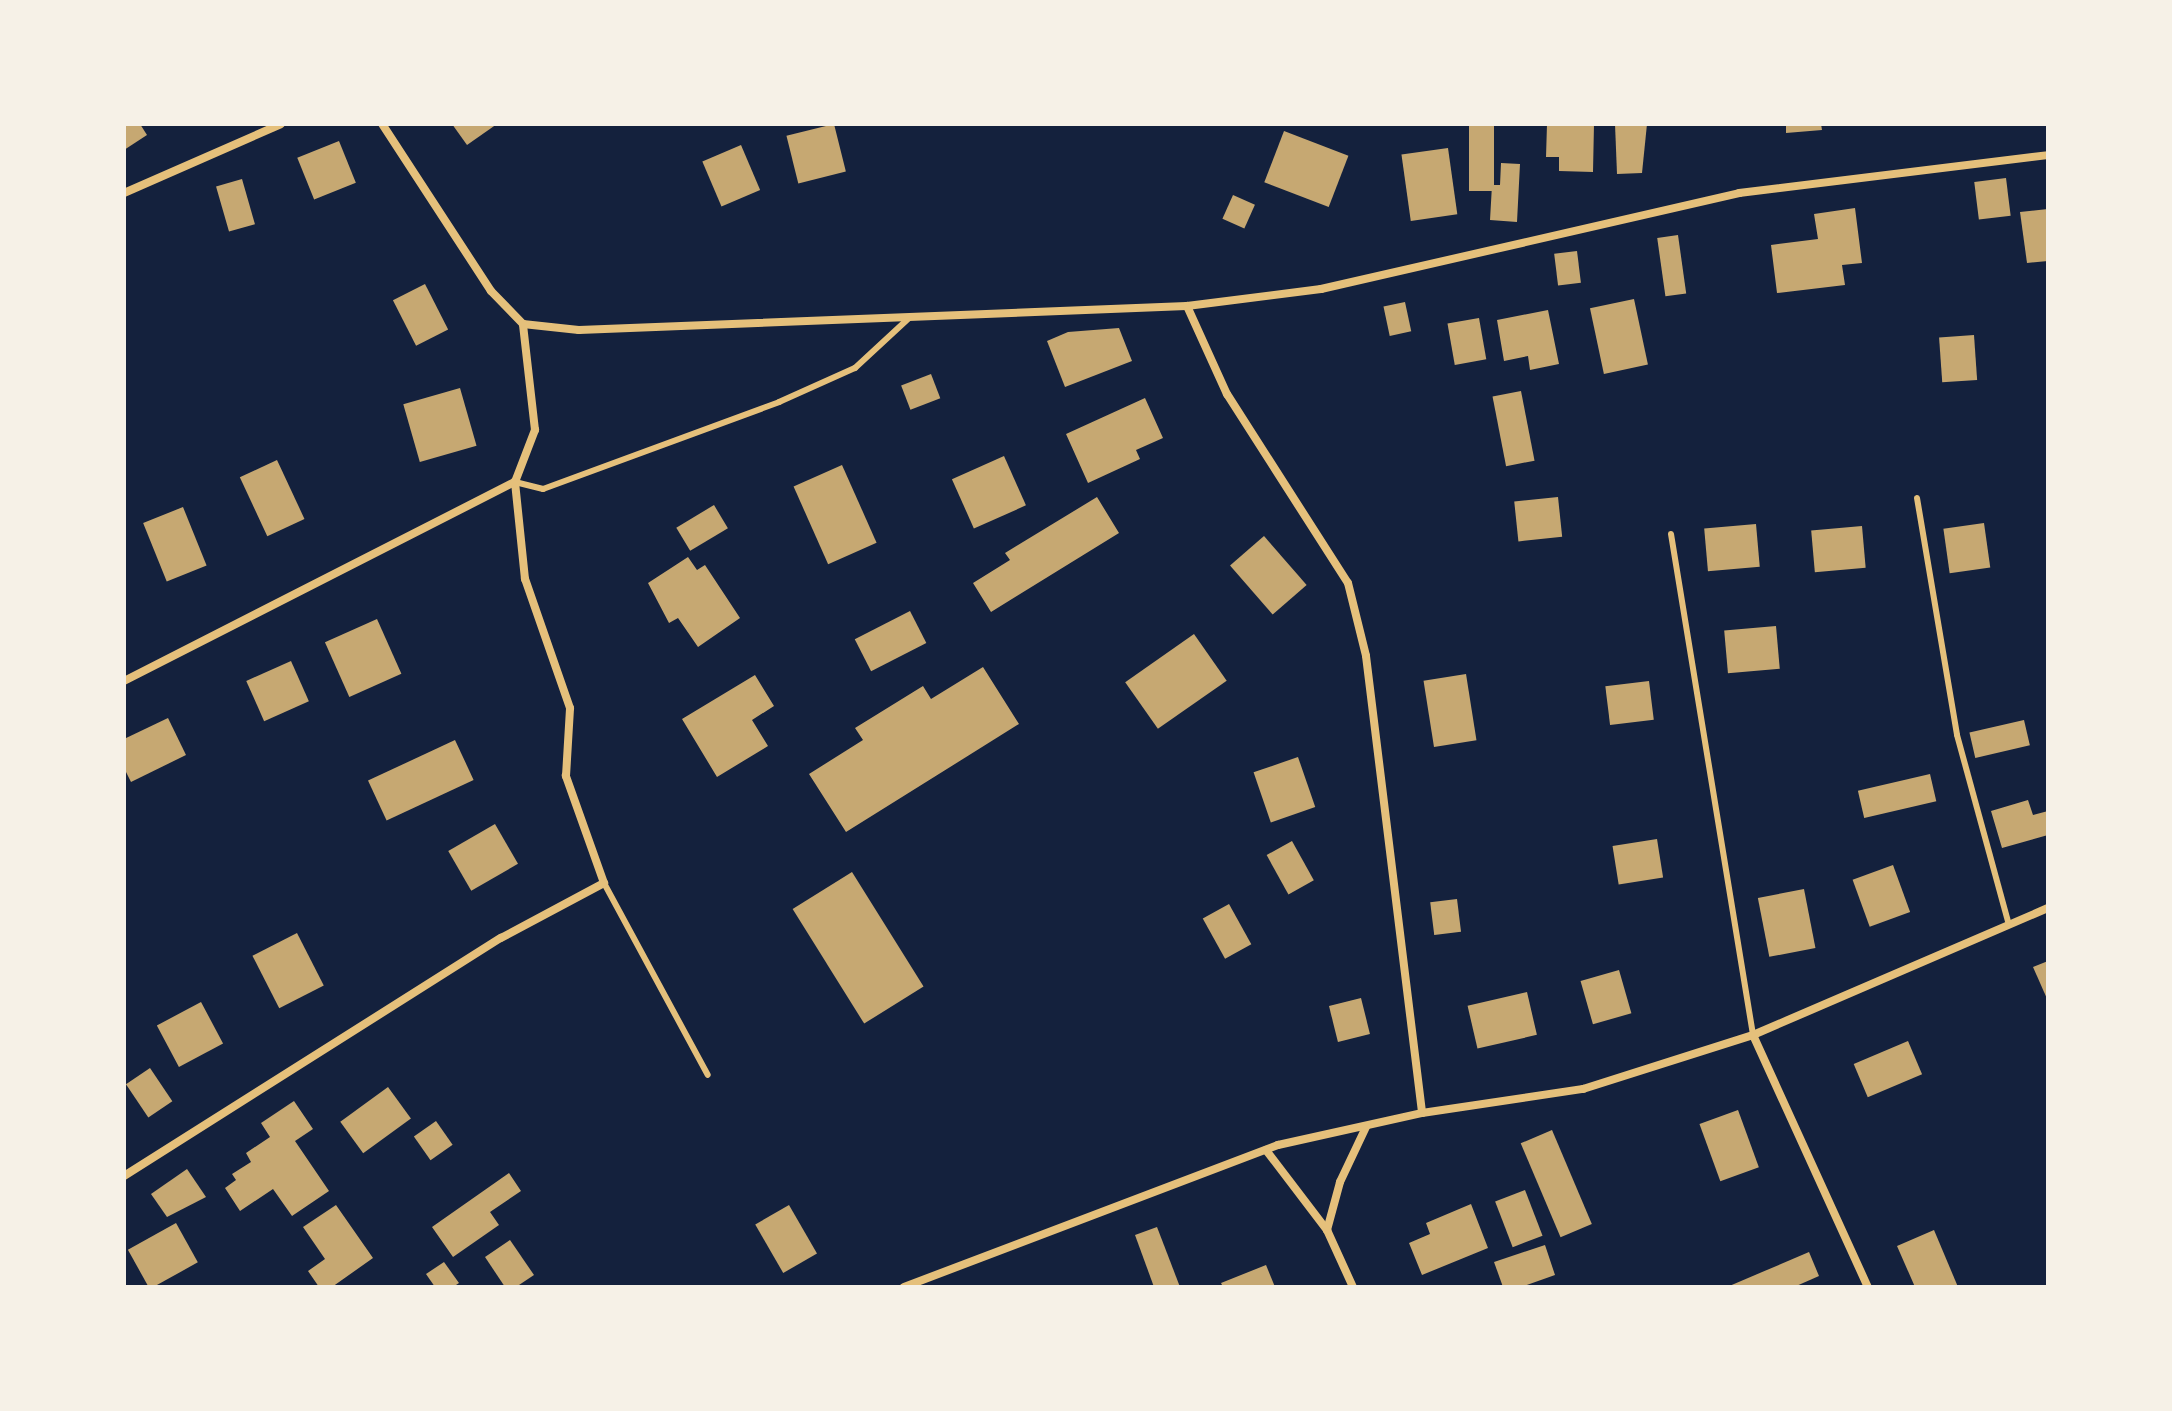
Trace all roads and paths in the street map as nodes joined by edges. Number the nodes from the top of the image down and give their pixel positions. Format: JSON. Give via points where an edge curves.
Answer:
{"nodes":[{"id":1,"x":281,"y":124,"type":"edge"},
{"id":2,"x":382,"y":124,"type":"edge"},
{"id":3,"x":2048,"y":155,"type":"edge"},
{"id":4,"x":124,"y":193,"type":"edge"},
{"id":5,"x":1187,"y":306,"type":"junction"},
{"id":6,"x":909,"y":318,"type":"junction"},
{"id":7,"x":523,"y":324,"type":"junction"},
{"id":8,"x":515,"y":482,"type":"junction"},
{"id":9,"x":1917,"y":498,"type":"dead end"},
{"id":10,"x":1671,"y":534,"type":"dead end"},
{"id":11,"x":124,"y":681,"type":"edge"},
{"id":12,"x":604,"y":883,"type":"junction"},
{"id":13,"x":2048,"y":908,"type":"edge"},
{"id":14,"x":2009,"y":925,"type":"junction"},
{"id":15,"x":1753,"y":1035,"type":"junction"},
{"id":16,"x":708,"y":1075,"type":"dead end"},
{"id":17,"x":1422,"y":1113,"type":"junction"},
{"id":18,"x":1366,"y":1127,"type":"junction"},
{"id":19,"x":1266,"y":1150,"type":"junction"},
{"id":20,"x":124,"y":1176,"type":"edge"},
{"id":21,"x":1327,"y":1230,"type":"junction"},
{"id":22,"x":904,"y":1287,"type":"edge"},
{"id":23,"x":1353,"y":1287,"type":"edge"},
{"id":24,"x":1868,"y":1287,"type":"edge"}],
"edges":[{"from":1,"to":4,"type":"street"},
{"from":2,"to":7,"type":"street","via":[[491,291]]},
{"from":3,"to":5,"type":"street","via":[[1739,193],[1321,289]]},
{"from":5,"to":6,"type":"street"},
{"from":5,"to":17,"type":"street","via":[[1227,394],[1348,583],[1366,656]]},
{"from":6,"to":7,"type":"street","via":[[579,330]]},
{"from":6,"to":8,"type":"lane","via":[[855,368],[779,402],[543,489]]},
{"from":7,"to":8,"type":"street","via":[[535,430]]},
{"from":8,"to":11,"type":"street"},
{"from":8,"to":12,"type":"street","via":[[525,579],[570,708],[566,776]]},
{"from":9,"to":14,"type":"lane","via":[[1957,735]]},
{"from":10,"to":15,"type":"lane"},
{"from":12,"to":16,"type":"lane"},
{"from":12,"to":20,"type":"street","via":[[501,938]]},
{"from":13,"to":14,"type":"street"},
{"from":14,"to":15,"type":"street"},
{"from":15,"to":17,"type":"street","via":[[1583,1089]]},
{"from":15,"to":24,"type":"street"},
{"from":17,"to":18,"type":"street"},
{"from":18,"to":19,"type":"street"},
{"from":18,"to":21,"type":"street","via":[[1340,1182]]},
{"from":19,"to":21,"type":"street"},
{"from":19,"to":22,"type":"street"},
{"from":21,"to":23,"type":"street"}]}
